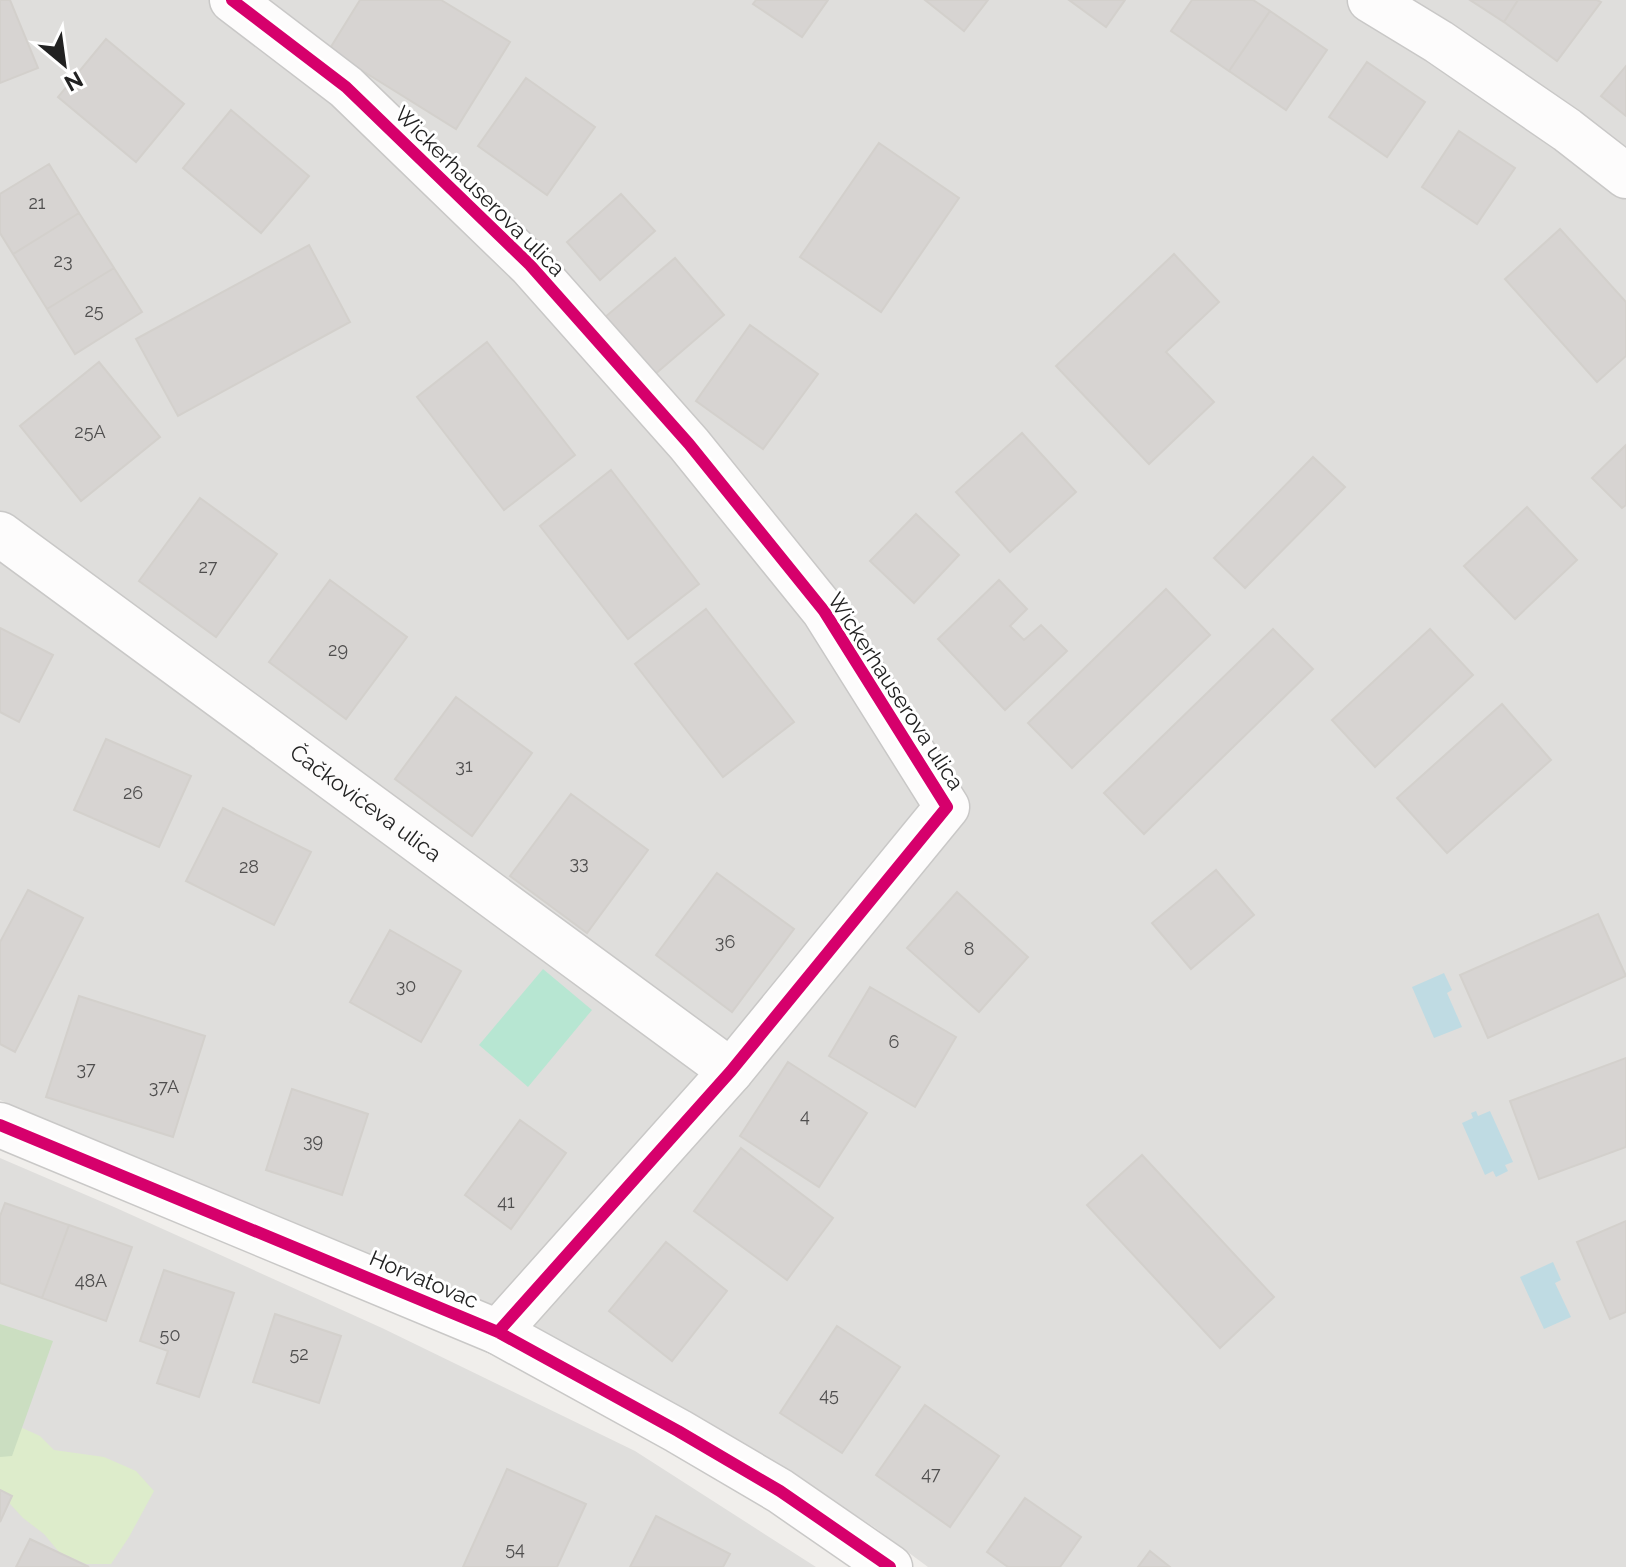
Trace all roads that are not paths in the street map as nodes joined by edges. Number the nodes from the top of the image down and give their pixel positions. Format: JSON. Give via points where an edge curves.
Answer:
{"nodes":[{"id":1,"x":232,"y":0,"type":"edge"},
{"id":2,"x":1370,"y":0,"type":"edge"},
{"id":3,"x":1626,"y":176,"type":"edge"},
{"id":4,"x":0,"y":534,"type":"edge"},
{"id":5,"x":731,"y":1071,"type":"junction"},
{"id":6,"x":0,"y":1125,"type":"edge"},
{"id":7,"x":498,"y":1332,"type":"junction"},
{"id":8,"x":890,"y":1567,"type":"edge"}],
"edges":[{"from":1,"to":5,"type":"street","name":"Wickerhauserova ulica","via":[[346,87],[551,288],[689,444],[824,611],[947,807]]},
{"from":2,"to":3,"type":"street","via":[[1567,130]]},
{"from":4,"to":5,"type":"street","name":"Čačkovićeva ulica"},
{"from":5,"to":7,"type":"street","name":"Wickerhauserova ulica"},
{"from":6,"to":7,"type":"street","name":"Horvatovac"},
{"from":7,"to":8,"type":"street","name":"Horvatovac","via":[[780,1491]]}]}
